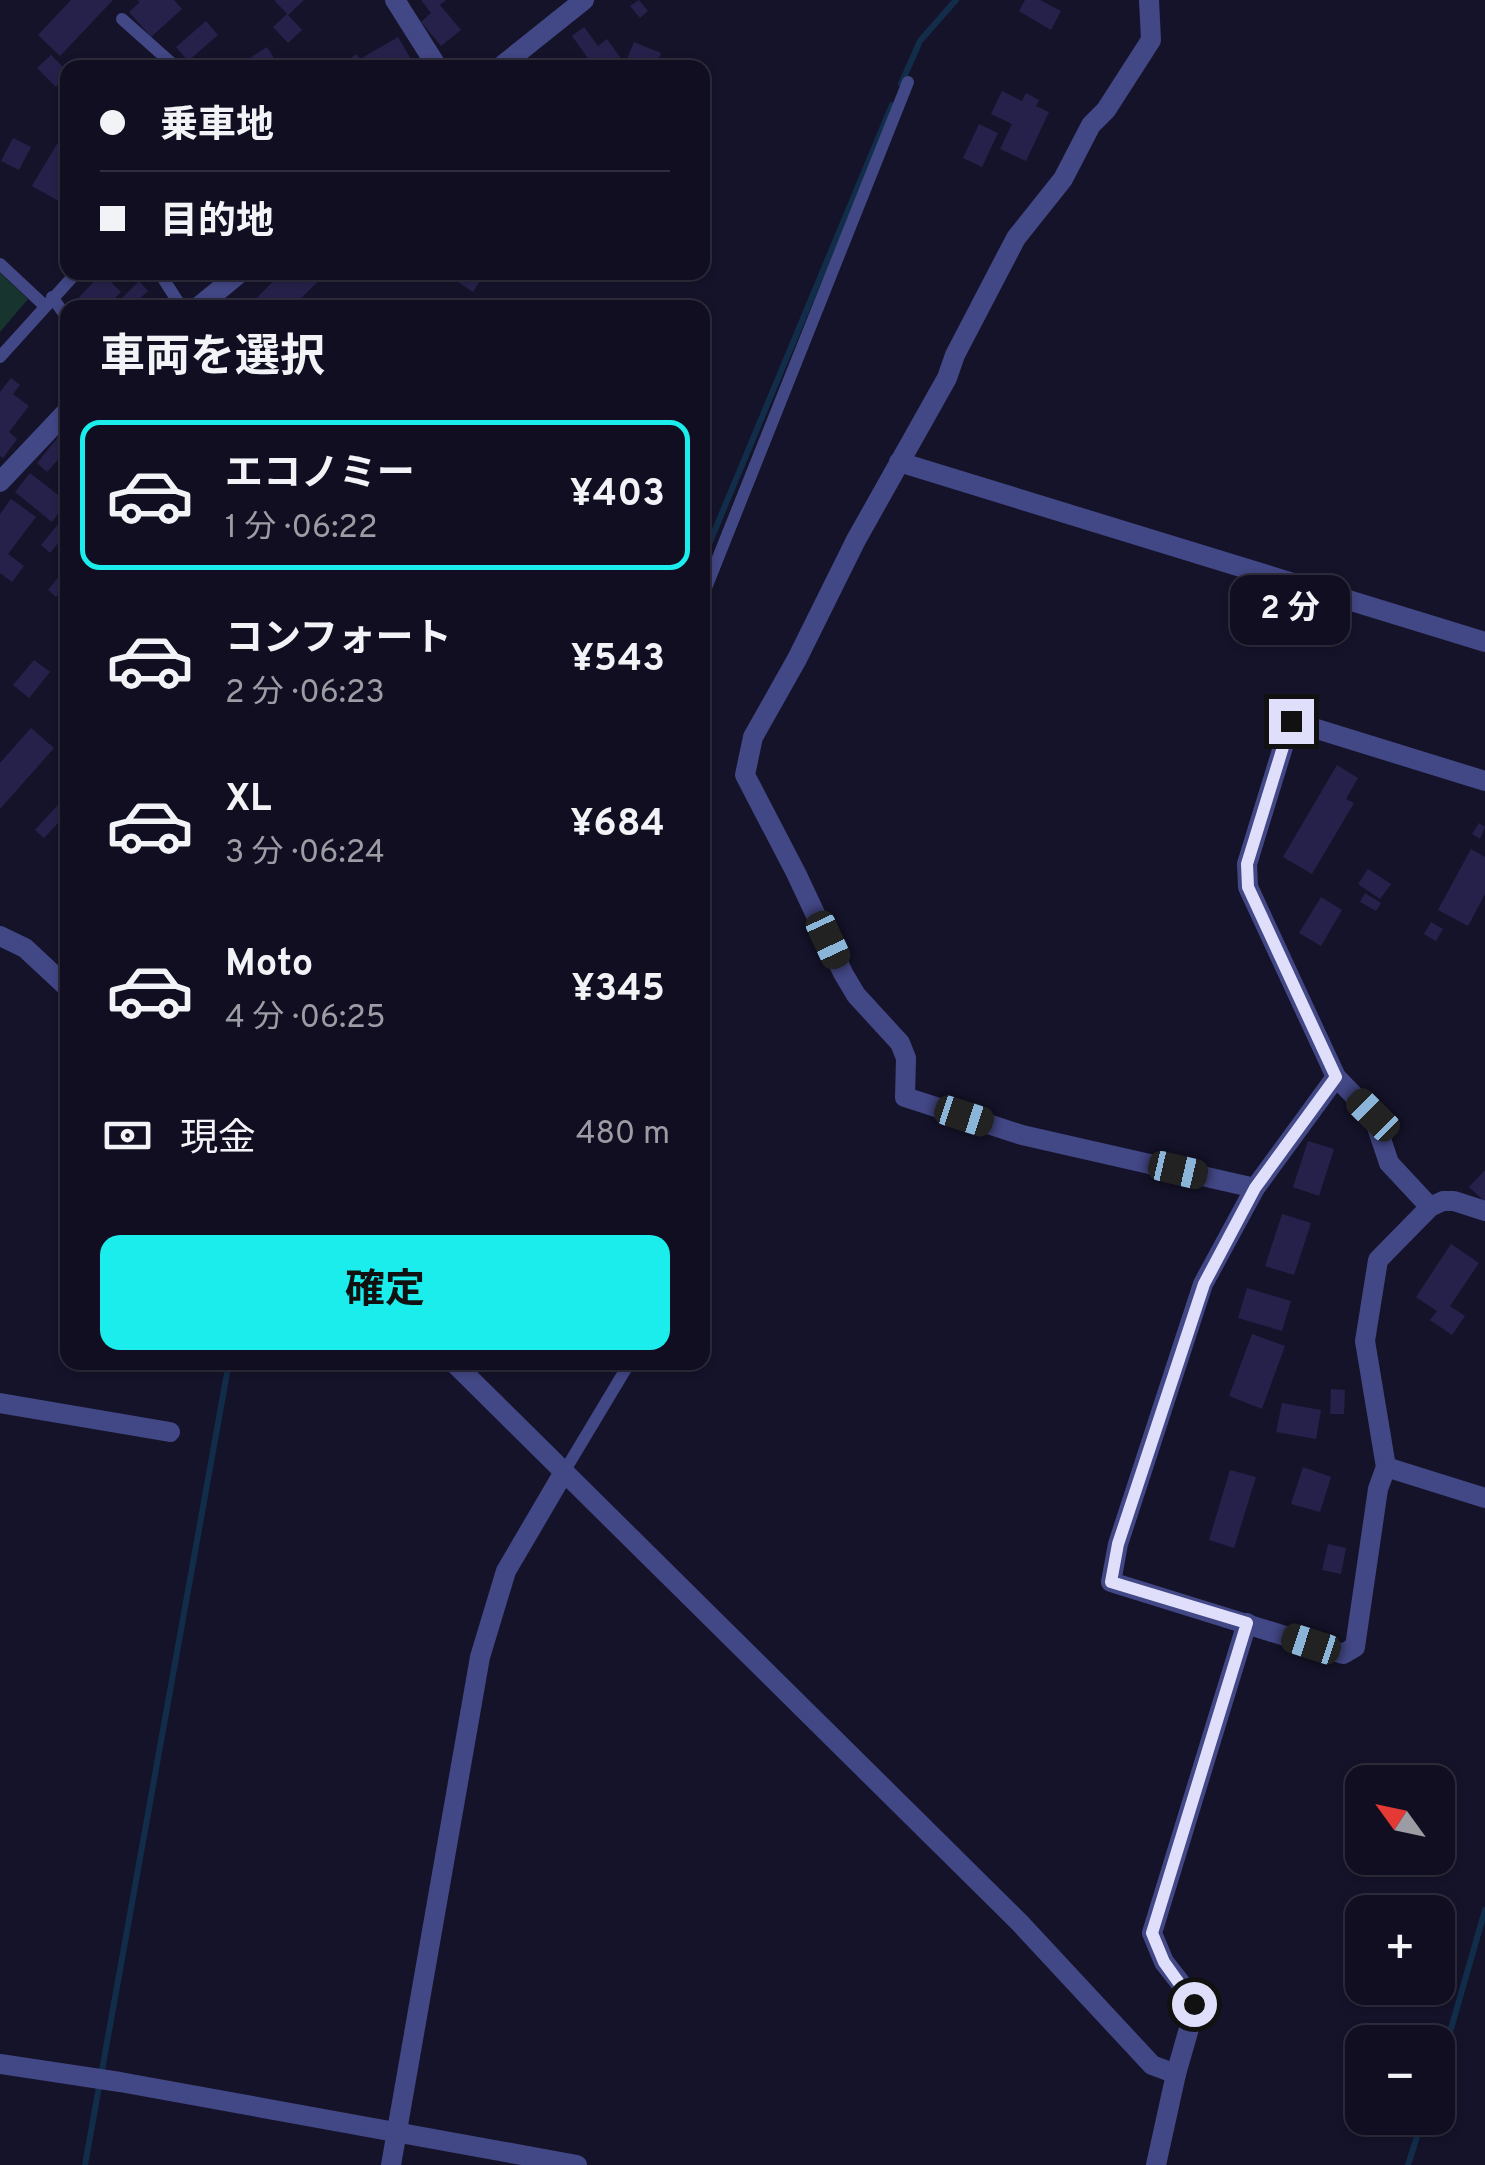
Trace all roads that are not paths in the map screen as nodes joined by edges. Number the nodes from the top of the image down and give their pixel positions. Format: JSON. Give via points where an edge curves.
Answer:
{"nodes":[{"id":1,"x":395,"y":0,"type":"edge"},
{"id":2,"x":584,"y":0,"type":"edge"},
{"id":3,"x":1149,"y":0,"type":"edge"},
{"id":4,"x":122,"y":19,"type":"dead end"},
{"id":5,"x":168,"y":60,"type":"edge"},
{"id":6,"x":433,"y":60,"type":"edge"},
{"id":7,"x":509,"y":60,"type":"edge"},
{"id":8,"x":908,"y":82,"type":"dead end"},
{"id":9,"x":0,"y":264,"type":"edge"},
{"id":10,"x":69,"y":280,"type":"edge"},
{"id":11,"x":230,"y":280,"type":"edge"},
{"id":12,"x":206,"y":300,"type":"edge"},
{"id":13,"x":48,"y":302,"type":"junction"},
{"id":14,"x":60,"y":312,"type":"edge"},
{"id":15,"x":0,"y":357,"type":"edge"},
{"id":16,"x":60,"y":418,"type":"edge"},
{"id":17,"x":899,"y":462,"type":"junction"},
{"id":18,"x":0,"y":482,"type":"edge"},
{"id":19,"x":710,"y":578,"type":"edge"},
{"id":20,"x":1485,"y":642,"type":"edge"},
{"id":21,"x":1485,"y":781,"type":"edge"},
{"id":22,"x":0,"y":936,"type":"edge"},
{"id":23,"x":60,"y":981,"type":"edge"},
{"id":24,"x":1336,"y":1077,"type":"junction"},
{"id":25,"x":1255,"y":1188,"type":"junction"},
{"id":26,"x":1430,"y":1207,"type":"junction"},
{"id":27,"x":1485,"y":1211,"type":"edge"},
{"id":28,"x":461,"y":1370,"type":"edge"},
{"id":29,"x":625,"y":1370,"type":"edge"},
{"id":30,"x":0,"y":1403,"type":"edge"},
{"id":31,"x":170,"y":1432,"type":"dead end"},
{"id":32,"x":1386,"y":1467,"type":"junction"},
{"id":33,"x":564,"y":1472,"type":"junction"},
{"id":34,"x":1485,"y":1498,"type":"edge"},
{"id":35,"x":1247,"y":1623,"type":"junction"},
{"id":36,"x":0,"y":2064,"type":"edge"},
{"id":37,"x":1176,"y":2074,"type":"junction"},
{"id":38,"x":398,"y":2133,"type":"junction"},
{"id":39,"x":391,"y":2165,"type":"edge"},
{"id":40,"x":576,"y":2165,"type":"edge"},
{"id":41,"x":1156,"y":2165,"type":"edge"}],
"edges":[{"from":1,"to":6,"type":"street"},
{"from":2,"to":7,"type":"street"},
{"from":3,"to":17,"type":"street","via":[[1151,40],[1016,238]]},
{"from":4,"to":5,"type":"lane"},
{"from":8,"to":19,"type":"lane"},
{"from":9,"to":13,"type":"lane"},
{"from":10,"to":13,"type":"lane"},
{"from":11,"to":12,"type":"street"},
{"from":13,"to":14,"type":"lane"},
{"from":13,"to":15,"type":"lane"},
{"from":16,"to":18,"type":"street"},
{"from":17,"to":20,"type":"street"},
{"from":17,"to":25,"type":"street","via":[[754,737],[745,775],[753,794],[856,995],[900,1043],[905,1097],[1022,1136]]},
{"from":21,"to":24,"type":"street","via":[[1291,721],[1247,864],[1248,887]]},
{"from":22,"to":23,"type":"street","via":[[25,948]]},
{"from":24,"to":25,"type":"street"},
{"from":24,"to":26,"type":"street","via":[[1373,1115],[1389,1163]]},
{"from":25,"to":35,"type":"street","via":[[1204,1284],[1111,1582]]},
{"from":26,"to":27,"type":"street","via":[[1444,1201]]},
{"from":26,"to":32,"type":"street","via":[[1378,1260],[1375,1276],[1365,1341]]},
{"from":28,"to":33,"type":"street"},
{"from":29,"to":33,"type":"lane"},
{"from":30,"to":31,"type":"street"},
{"from":32,"to":34,"type":"street"},
{"from":32,"to":35,"type":"street","via":[[1355,1647],[1343,1654]]},
{"from":33,"to":37,"type":"street","via":[[1020,1923],[1152,2065]]},
{"from":33,"to":38,"type":"street","via":[[506,1572],[480,1657]]},
{"from":35,"to":37,"type":"street","via":[[1152,1933],[1194,2004]]},
{"from":36,"to":38,"type":"street"},
{"from":37,"to":41,"type":"street"},
{"from":38,"to":39,"type":"street"},
{"from":38,"to":40,"type":"street"}]}
